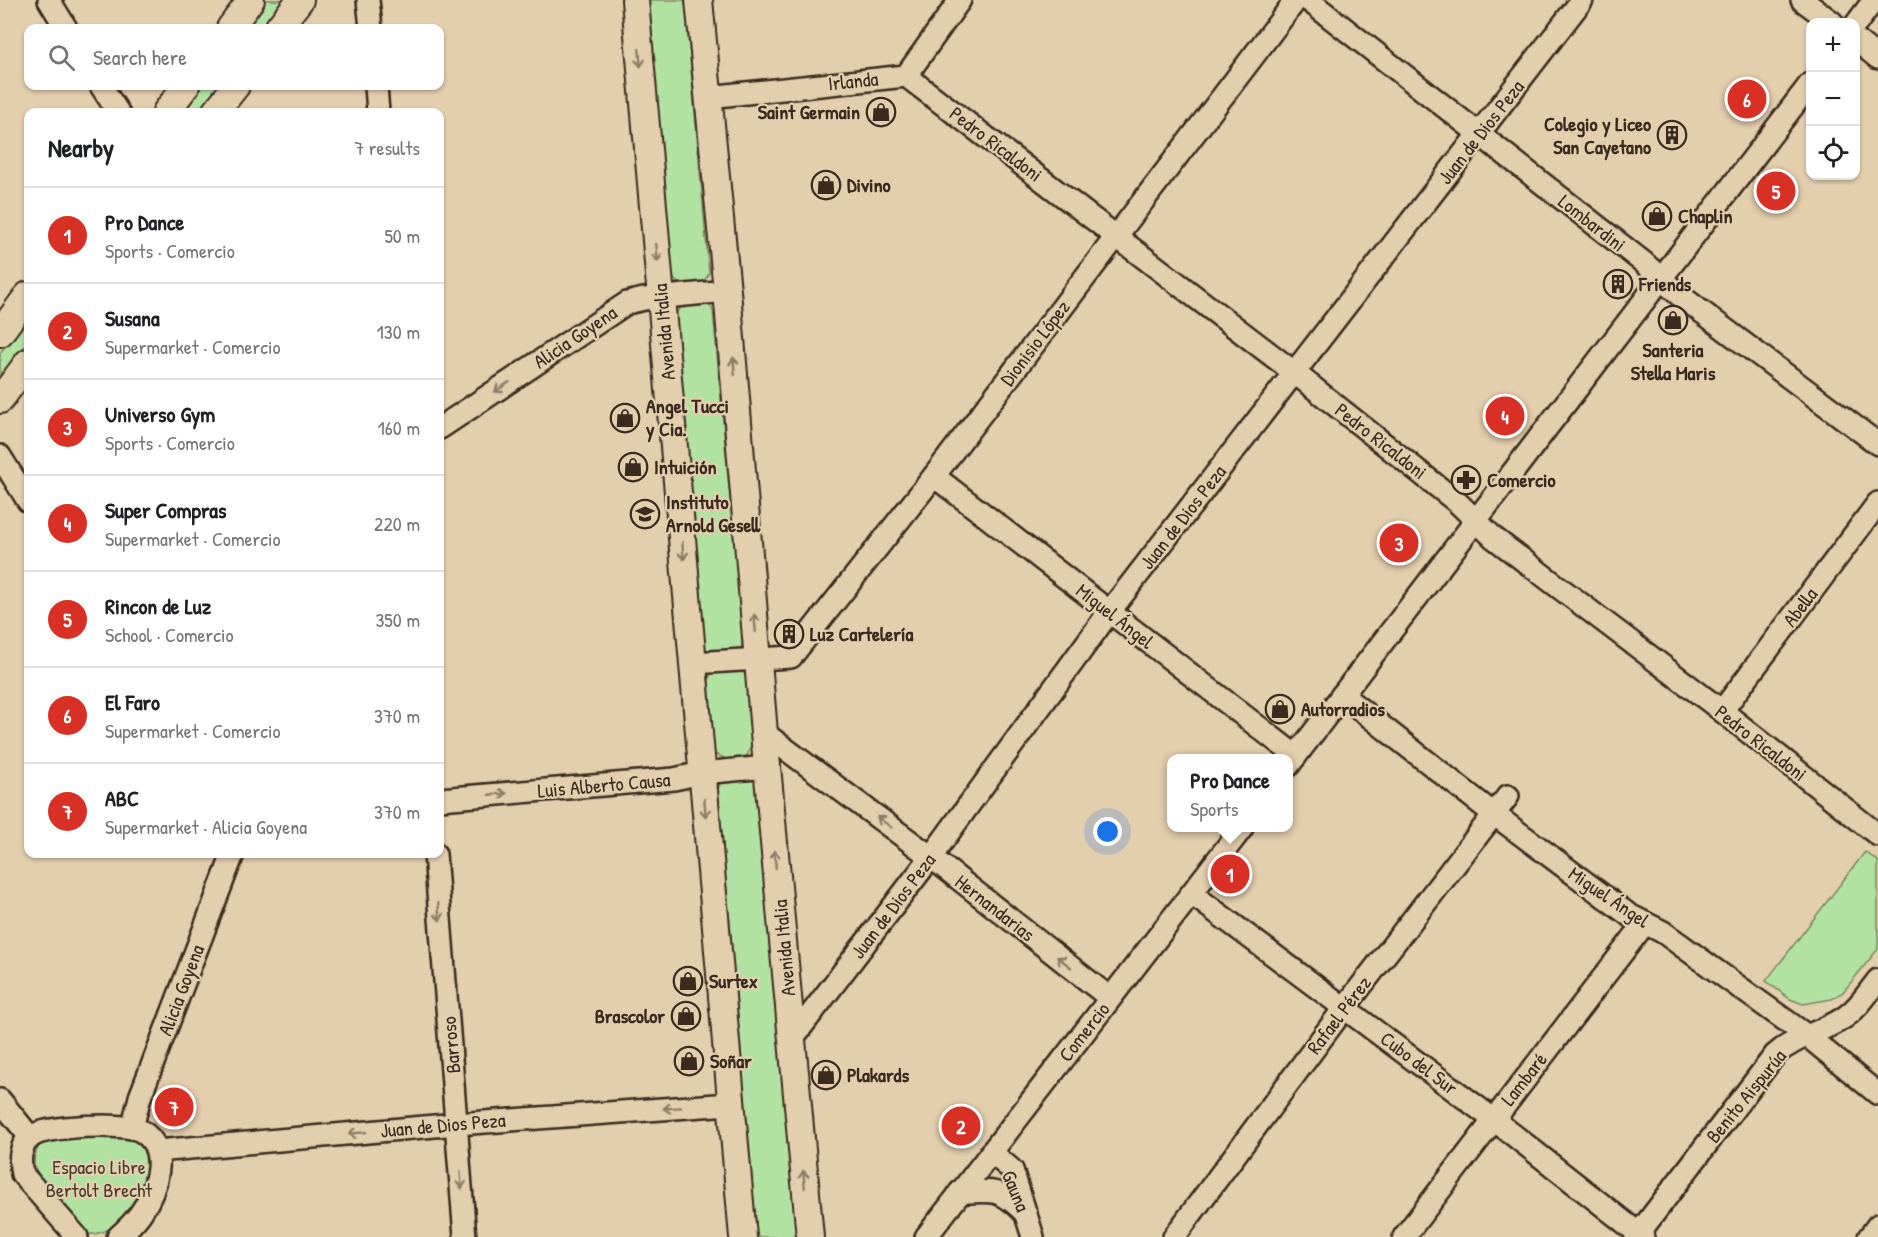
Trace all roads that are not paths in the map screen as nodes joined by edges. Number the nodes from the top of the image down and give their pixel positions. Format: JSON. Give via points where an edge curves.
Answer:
{"nodes":[{"id":1,"x":49,"y":0,"type":"edge"},
{"id":2,"x":251,"y":0,"type":"edge"},
{"id":3,"x":300,"y":0,"type":"edge"},
{"id":4,"x":368,"y":0,"type":"edge"},
{"id":5,"x":635,"y":0,"type":"edge"},
{"id":6,"x":699,"y":0,"type":"edge"},
{"id":7,"x":960,"y":0,"type":"edge"},
{"id":8,"x":1296,"y":0,"type":"edge"},
{"id":9,"x":1308,"y":0,"type":"edge"},
{"id":10,"x":1582,"y":0,"type":"edge"},
{"id":11,"x":1803,"y":0,"type":"edge"},
{"id":12,"x":1874,"y":0,"type":"edge"},
{"id":13,"x":1827,"y":18,"type":"edge"},
{"id":14,"x":1860,"y":19,"type":"edge"},
{"id":15,"x":64,"y":24,"type":"edge"},
{"id":16,"x":233,"y":24,"type":"edge"},
{"id":17,"x":281,"y":24,"type":"edge"},
{"id":18,"x":371,"y":24,"type":"edge"},
{"id":19,"x":1860,"y":43,"type":"edge"},
{"id":20,"x":1878,"y":58,"type":"edge"},
{"id":21,"x":906,"y":76,"type":"junction"},
{"id":22,"x":1806,"y":89,"type":"edge"},
{"id":23,"x":104,"y":90,"type":"edge"},
{"id":24,"x":183,"y":90,"type":"edge"},
{"id":25,"x":233,"y":90,"type":"edge"},
{"id":26,"x":376,"y":90,"type":"edge"},
{"id":27,"x":708,"y":97,"type":"junction"},
{"id":28,"x":115,"y":108,"type":"edge"},
{"id":29,"x":169,"y":108,"type":"edge"},
{"id":30,"x":218,"y":108,"type":"edge"},
{"id":31,"x":378,"y":108,"type":"edge"},
{"id":32,"x":1480,"y":134,"type":"junction"},
{"id":33,"x":1118,"y":236,"type":"junction"},
{"id":34,"x":1661,"y":278,"type":"junction"},
{"id":35,"x":727,"y":291,"type":"junction"},
{"id":36,"x":661,"y":298,"type":"junction"},
{"id":37,"x":24,"y":300,"type":"edge"},
{"id":38,"x":0,"y":333,"type":"edge"},
{"id":39,"x":24,"y":367,"type":"edge"},
{"id":40,"x":1295,"y":373,"type":"junction"},
{"id":41,"x":0,"y":399,"type":"edge"},
{"id":42,"x":444,"y":425,"type":"edge"},
{"id":43,"x":1878,"y":444,"type":"edge"},
{"id":44,"x":0,"y":456,"type":"edge"},
{"id":45,"x":934,"y":476,"type":"junction"},
{"id":46,"x":24,"y":495,"type":"edge"},
{"id":47,"x":1878,"y":503,"type":"edge"},
{"id":48,"x":1476,"y":520,"type":"junction"},
{"id":49,"x":1110,"y":611,"type":"junction"},
{"id":50,"x":758,"y":659,"type":"junction"},
{"id":51,"x":693,"y":663,"type":"junction"},
{"id":52,"x":1342,"y":695,"type":"junction"},
{"id":53,"x":1722,"y":711,"type":"junction"},
{"id":54,"x":764,"y":733,"type":"junction"},
{"id":55,"x":1284,"y":754,"type":"edge"},
{"id":56,"x":1293,"y":760,"type":"edge"},
{"id":57,"x":767,"y":767,"type":"junction"},
{"id":58,"x":702,"y":773,"type":"junction"},
{"id":59,"x":1508,"y":795,"type":"dead end"},
{"id":60,"x":444,"y":799,"type":"edge"},
{"id":61,"x":1495,"y":814,"type":"junction"},
{"id":62,"x":1239,"y":832,"type":"edge"},
{"id":63,"x":1878,"y":835,"type":"edge"},
{"id":64,"x":931,"y":857,"type":"junction"},
{"id":65,"x":231,"y":858,"type":"edge"},
{"id":66,"x":435,"y":858,"type":"edge"},
{"id":67,"x":1192,"y":894,"type":"junction"},
{"id":68,"x":1645,"y":923,"type":"junction"},
{"id":69,"x":1878,"y":980,"type":"edge"},
{"id":70,"x":1110,"y":998,"type":"junction"},
{"id":71,"x":1345,"y":1007,"type":"junction"},
{"id":72,"x":1806,"y":1035,"type":"junction"},
{"id":73,"x":792,"y":1039,"type":"junction"},
{"id":74,"x":1878,"y":1094,"type":"edge"},
{"id":75,"x":0,"y":1100,"type":"edge"},
{"id":76,"x":730,"y":1104,"type":"junction"},
{"id":77,"x":1492,"y":1119,"type":"junction"},
{"id":78,"x":457,"y":1124,"type":"junction"},
{"id":79,"x":132,"y":1128,"type":"junction"},
{"id":80,"x":30,"y":1137,"type":"junction"},
{"id":81,"x":157,"y":1151,"type":"junction"},
{"id":82,"x":991,"y":1152,"type":"junction"},
{"id":83,"x":10,"y":1163,"type":"edge"},
{"id":84,"x":959,"y":1193,"type":"junction"},
{"id":85,"x":1026,"y":1214,"type":"junction"},
{"id":86,"x":1878,"y":1225,"type":"edge"},
{"id":87,"x":73,"y":1232,"type":"edge"},
{"id":88,"x":1639,"y":1236,"type":"edge"},
{"id":89,"x":118,"y":1237,"type":"edge"},
{"id":90,"x":465,"y":1237,"type":"edge"},
{"id":91,"x":743,"y":1237,"type":"edge"},
{"id":92,"x":810,"y":1237,"type":"edge"},
{"id":93,"x":926,"y":1237,"type":"edge"},
{"id":94,"x":1033,"y":1237,"type":"edge"},
{"id":95,"x":1174,"y":1237,"type":"edge"},
{"id":96,"x":1404,"y":1237,"type":"edge"},
{"id":97,"x":1869,"y":1237,"type":"edge"}],
"edges":[{"from":1,"to":15,"type":"street"},
{"from":2,"to":16,"type":"main road"},
{"from":3,"to":17,"type":"main road"},
{"from":4,"to":18,"type":"street"},
{"from":5,"to":36,"type":"main road","name":"Avenida Italia","one_way":true},
{"from":6,"to":27,"type":"main road","name":"Avenida Italia"},
{"from":7,"to":21,"type":"street","name":"Irlanda"},
{"from":8,"to":33,"type":"street","name":"Dionisio López"},
{"from":9,"to":32,"type":"street","name":"Lombardini"},
{"from":10,"to":32,"type":"street","name":"Juan de Dios Peza"},
{"from":11,"to":13,"type":"street"},
{"from":12,"to":14,"type":"street"},
{"from":19,"to":20,"type":"street"},
{"from":21,"to":27,"type":"street","name":"Irlanda"},
{"from":21,"to":33,"type":"street","name":"Pedro Ricaldoni"},
{"from":22,"to":34,"type":"street"},
{"from":23,"to":28,"type":"street"},
{"from":24,"to":29,"type":"main road"},
{"from":25,"to":30,"type":"main road"},
{"from":26,"to":31,"type":"street"},
{"from":27,"to":35,"type":"main road","name":"Avenida Italia"},
{"from":32,"to":34,"type":"street","name":"Lombardini"},
{"from":32,"to":40,"type":"street","name":"Juan de Dios Peza"},
{"from":33,"to":40,"type":"street","name":"Pedro Ricaldoni"},
{"from":33,"to":45,"type":"street","name":"Dionisio López"},
{"from":34,"to":43,"type":"street","name":"Lombardini"},
{"from":34,"to":48,"type":"street"},
{"from":35,"to":36,"type":"street","name":"Alicia Goyena"},
{"from":50,"to":35,"type":"main road","name":"Avenida Italia","one_way":true},
{"from":36,"to":42,"type":"street","name":"Alicia Goyena","one_way":true,"via":[[617,308]]},
{"from":36,"to":51,"type":"main road","name":"Avenida Italia","one_way":true},
{"from":37,"to":38,"type":"main road"},
{"from":39,"to":41,"type":"main road"},
{"from":40,"to":48,"type":"street","name":"Pedro Ricaldoni"},
{"from":40,"to":49,"type":"street","name":"Juan de Dios Peza"},
{"from":44,"to":46,"type":"street"},
{"from":45,"to":49,"type":"street","name":"Miguel Ángel"},
{"from":45,"to":50,"type":"street","name":"Dionisio López","via":[[791,657]]},
{"from":47,"to":53,"type":"street","name":"Abella"},
{"from":48,"to":52,"type":"street"},
{"from":48,"to":53,"type":"street","name":"Pedro Ricaldoni","via":[[1494,538]]},
{"from":49,"to":55,"type":"street","name":"Miguel Ángel"},
{"from":49,"to":64,"type":"street","name":"Juan de Dios Peza"},
{"from":50,"to":51,"type":"street"},
{"from":50,"to":54,"type":"main road","name":"Avenida Italia"},
{"from":51,"to":58,"type":"main road","name":"Avenida Italia"},
{"from":52,"to":56,"type":"street"},
{"from":52,"to":61,"type":"street","name":"Miguel Ángel"},
{"from":53,"to":63,"type":"street","name":"Pedro Ricaldoni"},
{"from":54,"to":57,"type":"main road","name":"Avenida Italia"},
{"from":64,"to":54,"type":"street","name":"Hernandarias","one_way":true},
{"from":57,"to":58,"type":"street","name":"Luis Alberto Causa"},
{"from":73,"to":57,"type":"main road","name":"Avenida Italia","one_way":true},
{"from":60,"to":58,"type":"street","name":"Luis Alberto Causa","one_way":true,"via":[[674,779]]},
{"from":58,"to":76,"type":"main road","name":"Avenida Italia","one_way":true},
{"from":59,"to":61,"type":"street","name":"Rafael Pérez"},
{"from":61,"to":68,"type":"street","name":"Miguel Ángel"},
{"from":61,"to":71,"type":"street","name":"Rafael Pérez"},
{"from":62,"to":67,"type":"street","name":"Comercio"},
{"from":70,"to":64,"type":"street","name":"Hernandarias","one_way":true},
{"from":64,"to":73,"type":"street","name":"Juan de Dios Peza"},
{"from":65,"to":79,"type":"street","name":"Alicia Goyena","via":[[140,1097]]},
{"from":66,"to":78,"type":"street","name":"Barroso","one_way":true},
{"from":67,"to":70,"type":"street","name":"Comercio"},
{"from":67,"to":71,"type":"street","name":"Cubo del Sur"},
{"from":68,"to":72,"type":"street","name":"Miguel Ángel"},
{"from":68,"to":77,"type":"street","name":"Lambaré"},
{"from":69,"to":72,"type":"street","name":"Benito Aispurúa","via":[[1842,1019]]},
{"from":70,"to":82,"type":"street","name":"Comercio"},
{"from":71,"to":77,"type":"street","name":"Cubo del Sur"},
{"from":71,"to":95,"type":"street","name":"Rafael Pérez"},
{"from":72,"to":74,"type":"street","name":"Miguel Ángel"},
{"from":72,"to":88,"type":"street","name":"Benito Aispurúa","via":[[1775,1055]]},
{"from":92,"to":73,"type":"main road","name":"Avenida Italia","one_way":true},
{"from":75,"to":80,"type":"street"},
{"from":76,"to":78,"type":"street","name":"Juan de Dios Peza","one_way":true},
{"from":76,"to":91,"type":"main road","name":"Avenida Italia"},
{"from":77,"to":88,"type":"street","name":"Cubo del Sur"},
{"from":77,"to":96,"type":"street","name":"Lambaré"},
{"from":78,"to":81,"type":"street","name":"Juan de Dios Peza","one_way":true},
{"from":78,"to":90,"type":"street","name":"Barroso","one_way":true},
{"from":79,"to":80,"type":"street","via":[[48,1129]]},
{"from":79,"to":81,"type":"street","via":[[148,1137]]},
{"from":80,"to":83,"type":"street"},
{"from":81,"to":89,"type":"street","via":[[158,1171],[148,1200]]},
{"from":82,"to":84,"type":"street","name":"Comercio"},
{"from":82,"to":85,"type":"street","name":"Gauna","via":[[1012,1170]]},
{"from":83,"to":87,"type":"street"},
{"from":84,"to":85,"type":"street","via":[[996,1191],[1013,1200]]},
{"from":84,"to":93,"type":"street","name":"Comercio"},
{"from":85,"to":94,"type":"street","name":"Gauna"},
{"from":86,"to":97,"type":"street"}]}
